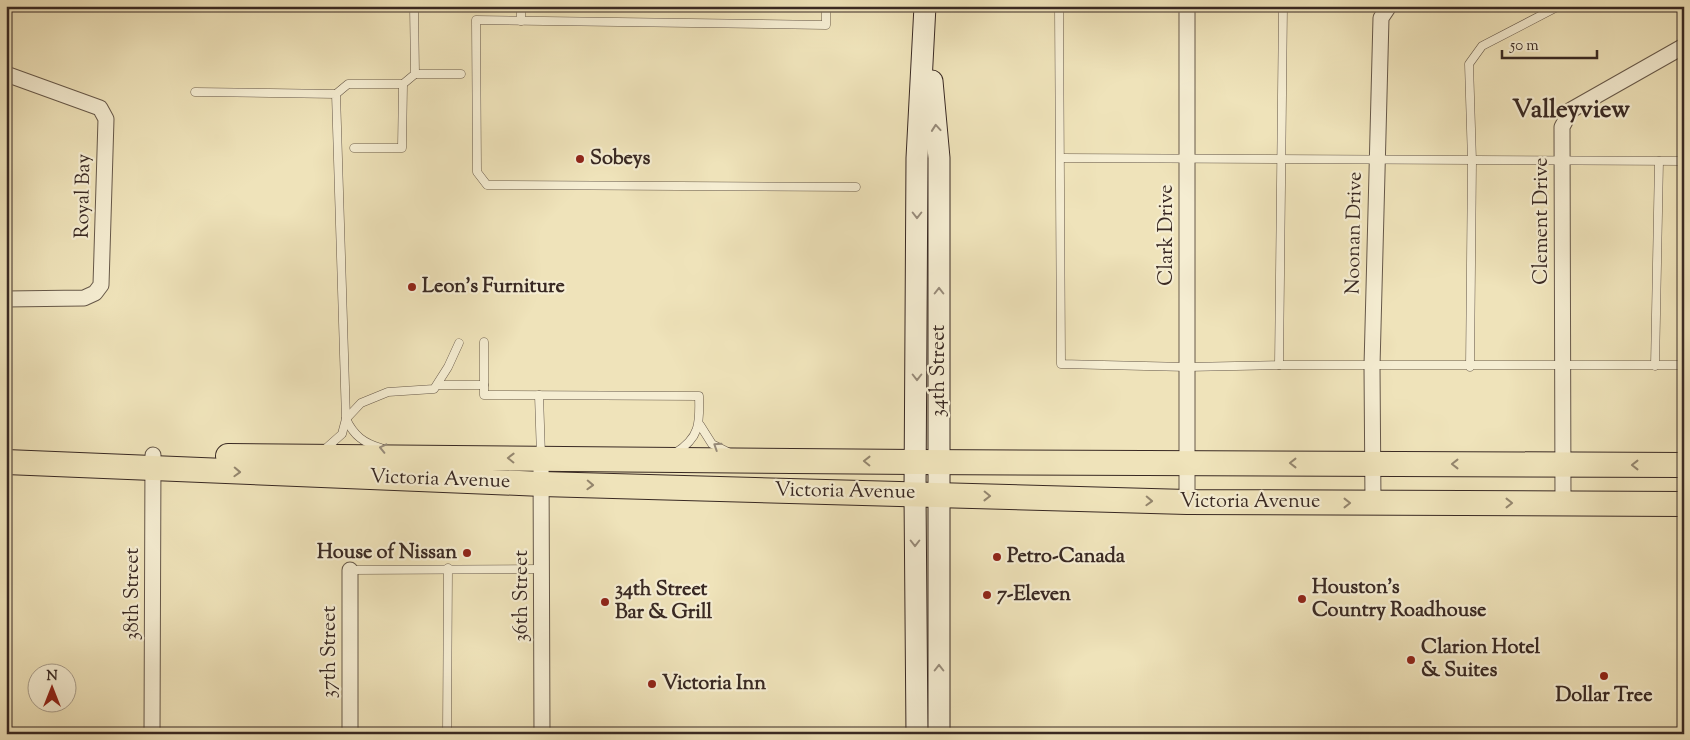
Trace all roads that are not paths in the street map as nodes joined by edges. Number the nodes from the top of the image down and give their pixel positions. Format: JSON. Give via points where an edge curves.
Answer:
{"nodes":[{"id":1,"x":414,"y":6,"type":"edge"},
{"id":2,"x":521,"y":6,"type":"edge"},
{"id":3,"x":826,"y":6,"type":"edge"},
{"id":4,"x":1059,"y":6,"type":"edge"},
{"id":5,"x":1187,"y":6,"type":"edge"},
{"id":6,"x":1283,"y":6,"type":"edge"},
{"id":7,"x":1389,"y":6,"type":"edge"},
{"id":8,"x":1559,"y":6,"type":"edge"},
{"id":9,"x":925,"y":7,"type":"edge"},
{"id":10,"x":521,"y":21,"type":"junction"},
{"id":11,"x":1684,"y":46,"type":"edge"},
{"id":12,"x":6,"y":74,"type":"edge"},
{"id":13,"x":415,"y":74,"type":"junction"},
{"id":14,"x":461,"y":74,"type":"dead end"},
{"id":15,"x":403,"y":84,"type":"junction"},
{"id":16,"x":196,"y":92,"type":"dead end"},
{"id":17,"x":336,"y":94,"type":"junction"},
{"id":18,"x":354,"y":148,"type":"dead end"},
{"id":19,"x":1061,"y":158,"type":"junction"},
{"id":20,"x":1187,"y":158,"type":"junction"},
{"id":21,"x":1282,"y":159,"type":"junction"},
{"id":22,"x":1377,"y":160,"type":"junction"},
{"id":23,"x":1472,"y":161,"type":"junction"},
{"id":24,"x":1562,"y":161,"type":"junction"},
{"id":25,"x":1659,"y":161,"type":"junction"},
{"id":26,"x":1684,"y":161,"type":"edge"},
{"id":27,"x":917,"y":186,"type":"junction"},
{"id":28,"x":939,"y":186,"type":"junction"},
{"id":29,"x":856,"y":187,"type":"dead end"},
{"id":30,"x":6,"y":299,"type":"edge"},
{"id":31,"x":484,"y":342,"type":"dead end"},
{"id":32,"x":458,"y":343,"type":"dead end"},
{"id":33,"x":1279,"y":365,"type":"junction"},
{"id":34,"x":1372,"y":366,"type":"junction"},
{"id":35,"x":1655,"y":366,"type":"junction"},
{"id":36,"x":1684,"y":366,"type":"edge"},
{"id":37,"x":1187,"y":367,"type":"junction"},
{"id":38,"x":1470,"y":367,"type":"junction"},
{"id":39,"x":1563,"y":367,"type":"junction"},
{"id":40,"x":484,"y":384,"type":"junction"},
{"id":41,"x":438,"y":385,"type":"junction"},
{"id":42,"x":540,"y":395,"type":"junction"},
{"id":43,"x":346,"y":420,"type":"junction"},
{"id":44,"x":700,"y":425,"type":"junction"},
{"id":45,"x":294,"y":456,"type":"junction"},
{"id":46,"x":449,"y":458,"type":"junction"},
{"id":47,"x":541,"y":458,"type":"junction"},
{"id":48,"x":664,"y":459,"type":"junction"},
{"id":49,"x":741,"y":459,"type":"junction"},
{"id":50,"x":6,"y":461,"type":"edge"},
{"id":51,"x":153,"y":462,"type":"junction"},
{"id":52,"x":1186,"y":463,"type":"junction"},
{"id":53,"x":1373,"y":464,"type":"junction"},
{"id":54,"x":1563,"y":464,"type":"junction"},
{"id":55,"x":1684,"y":465,"type":"edge"},
{"id":56,"x":927,"y":478,"type":"junction"},
{"id":57,"x":542,"y":484,"type":"junction"},
{"id":58,"x":1187,"y":502,"type":"junction"},
{"id":59,"x":1563,"y":502,"type":"junction"},
{"id":60,"x":1373,"y":503,"type":"junction"},
{"id":61,"x":1684,"y":504,"type":"edge"},
{"id":62,"x":448,"y":568,"type":"junction"},
{"id":63,"x":542,"y":569,"type":"junction"},
{"id":64,"x":350,"y":570,"type":"joint"},
{"id":65,"x":916,"y":694,"type":"junction"},
{"id":66,"x":939,"y":694,"type":"junction"},
{"id":67,"x":152,"y":734,"type":"edge"},
{"id":68,"x":350,"y":734,"type":"edge"},
{"id":69,"x":448,"y":734,"type":"edge"},
{"id":70,"x":542,"y":734,"type":"edge"},
{"id":71,"x":917,"y":734,"type":"edge"},
{"id":72,"x":940,"y":734,"type":"edge"}],
"edges":[{"from":1,"to":13,"type":"lane"},
{"from":2,"to":10,"type":"lane"},
{"from":3,"to":10,"type":"lane","via":[[826,25]]},
{"from":4,"to":19,"type":"lane"},
{"from":5,"to":20,"type":"street","name":"Clark Drive"},
{"from":6,"to":21,"type":"lane"},
{"from":7,"to":22,"type":"street","name":"Noonan Drive","via":[[1381,18]]},
{"from":8,"to":23,"type":"lane","via":[[1482,46],[1469,64]]},
{"from":9,"to":27,"type":"street","name":"34th Street"},
{"from":28,"to":9,"type":"street","name":"34th Street","one_way":true},
{"from":10,"to":29,"type":"lane","via":[[476,20],[477,172],[488,185]]},
{"from":11,"to":24,"type":"street","name":"Clement Drive","via":[[1572,110],[1562,127]]},
{"from":12,"to":30,"type":"street","name":"Royal Bay","via":[[100,108],[106,119],[101,286],[95,294],[84,298]]},
{"from":13,"to":14,"type":"lane"},
{"from":13,"to":15,"type":"lane"},
{"from":15,"to":17,"type":"lane","via":[[348,84]]},
{"from":15,"to":18,"type":"lane","via":[[402,148]]},
{"from":16,"to":17,"type":"lane"},
{"from":17,"to":43,"type":"lane"},
{"from":19,"to":20,"type":"lane"},
{"from":19,"to":37,"type":"lane","via":[[1061,364]]},
{"from":20,"to":21,"type":"lane"},
{"from":20,"to":37,"type":"street","name":"Clark Drive"},
{"from":21,"to":22,"type":"lane"},
{"from":21,"to":33,"type":"lane"},
{"from":22,"to":23,"type":"lane"},
{"from":22,"to":34,"type":"street","name":"Noonan Drive"},
{"from":23,"to":24,"type":"lane"},
{"from":23,"to":38,"type":"lane"},
{"from":24,"to":25,"type":"lane"},
{"from":24,"to":39,"type":"street","name":"Clement Drive"},
{"from":25,"to":26,"type":"lane"},
{"from":25,"to":35,"type":"lane"},
{"from":27,"to":28,"type":"street"},
{"from":27,"to":56,"type":"street","name":"34th Street","one_way":true},
{"from":56,"to":28,"type":"street","name":"34th Street","one_way":true},
{"from":31,"to":40,"type":"lane"},
{"from":32,"to":41,"type":"lane"},
{"from":33,"to":34,"type":"lane"},
{"from":33,"to":37,"type":"lane"},
{"from":34,"to":38,"type":"lane"},
{"from":34,"to":53,"type":"street","name":"Noonan Drive"},
{"from":35,"to":36,"type":"lane"},
{"from":35,"to":39,"type":"lane"},
{"from":37,"to":52,"type":"street","name":"Clark Drive"},
{"from":38,"to":39,"type":"lane"},
{"from":39,"to":54,"type":"street","name":"Clement Drive"},
{"from":40,"to":41,"type":"lane"},
{"from":40,"to":42,"type":"lane","via":[[484,395]]},
{"from":41,"to":43,"type":"lane","via":[[429,390],[402,390],[374,397],[361,404]]},
{"from":42,"to":44,"type":"lane","via":[[699,396]]},
{"from":42,"to":47,"type":"lane"},
{"from":43,"to":45,"type":"lane","via":[[342,434],[329,448]]},
{"from":46,"to":43,"type":"lane","one_way":true,"via":[[366,443],[358,438]]},
{"from":44,"to":48,"type":"lane","via":[[688,445]]},
{"from":49,"to":44,"type":"lane","one_way":true,"via":[[712,444]]},
{"from":45,"to":46,"type":"main road","name":"Victoria Avenue"},
{"from":45,"to":51,"type":"main road","name":"Victoria Avenue"},
{"from":47,"to":46,"type":"main road","name":"Victoria Avenue","one_way":true},
{"from":47,"to":48,"type":"main road","name":"Victoria Avenue"},
{"from":47,"to":57,"type":"street","name":"36th Street"},
{"from":48,"to":49,"type":"main road","name":"Victoria Avenue"},
{"from":56,"to":49,"type":"main road","name":"Victoria Avenue","one_way":true},
{"from":50,"to":51,"type":"main road","name":"Victoria Avenue"},
{"from":51,"to":57,"type":"main road","name":"Victoria Avenue","one_way":true},
{"from":51,"to":67,"type":"street","name":"38th Street"},
{"from":53,"to":52,"type":"main road","name":"Victoria Avenue","one_way":true},
{"from":52,"to":56,"type":"main road","name":"Victoria Avenue","via":[[1130,463]]},
{"from":52,"to":58,"type":"street","name":"Clark Drive"},
{"from":54,"to":53,"type":"main road","name":"Victoria Avenue","one_way":true},
{"from":53,"to":60,"type":"street","name":"Noonan Drive"},
{"from":55,"to":54,"type":"main road","name":"Victoria Avenue","one_way":true},
{"from":54,"to":59,"type":"street","name":"Clement Drive"},
{"from":57,"to":56,"type":"main road","name":"Victoria Avenue","one_way":true,"via":[[736,489]]},
{"from":56,"to":58,"type":"main road","name":"Victoria Avenue","one_way":true},
{"from":56,"to":65,"type":"street","name":"34th Street","one_way":true},
{"from":66,"to":56,"type":"street","name":"34th Street","one_way":true},
{"from":57,"to":63,"type":"street","name":"36th Street"},
{"from":58,"to":60,"type":"main road","name":"Victoria Avenue","one_way":true},
{"from":60,"to":59,"type":"main road","name":"Victoria Avenue","one_way":true},
{"from":59,"to":61,"type":"main road","name":"Victoria Avenue"},
{"from":62,"to":63,"type":"lane"},
{"from":62,"to":64,"type":"lane"},
{"from":62,"to":69,"type":"lane"},
{"from":63,"to":70,"type":"street","name":"36th Street"},
{"from":64,"to":68,"type":"street","name":"37th Street"},
{"from":65,"to":66,"type":"street"},
{"from":65,"to":71,"type":"street","name":"34th Street"},
{"from":66,"to":72,"type":"street","name":"34th Street"}]}
